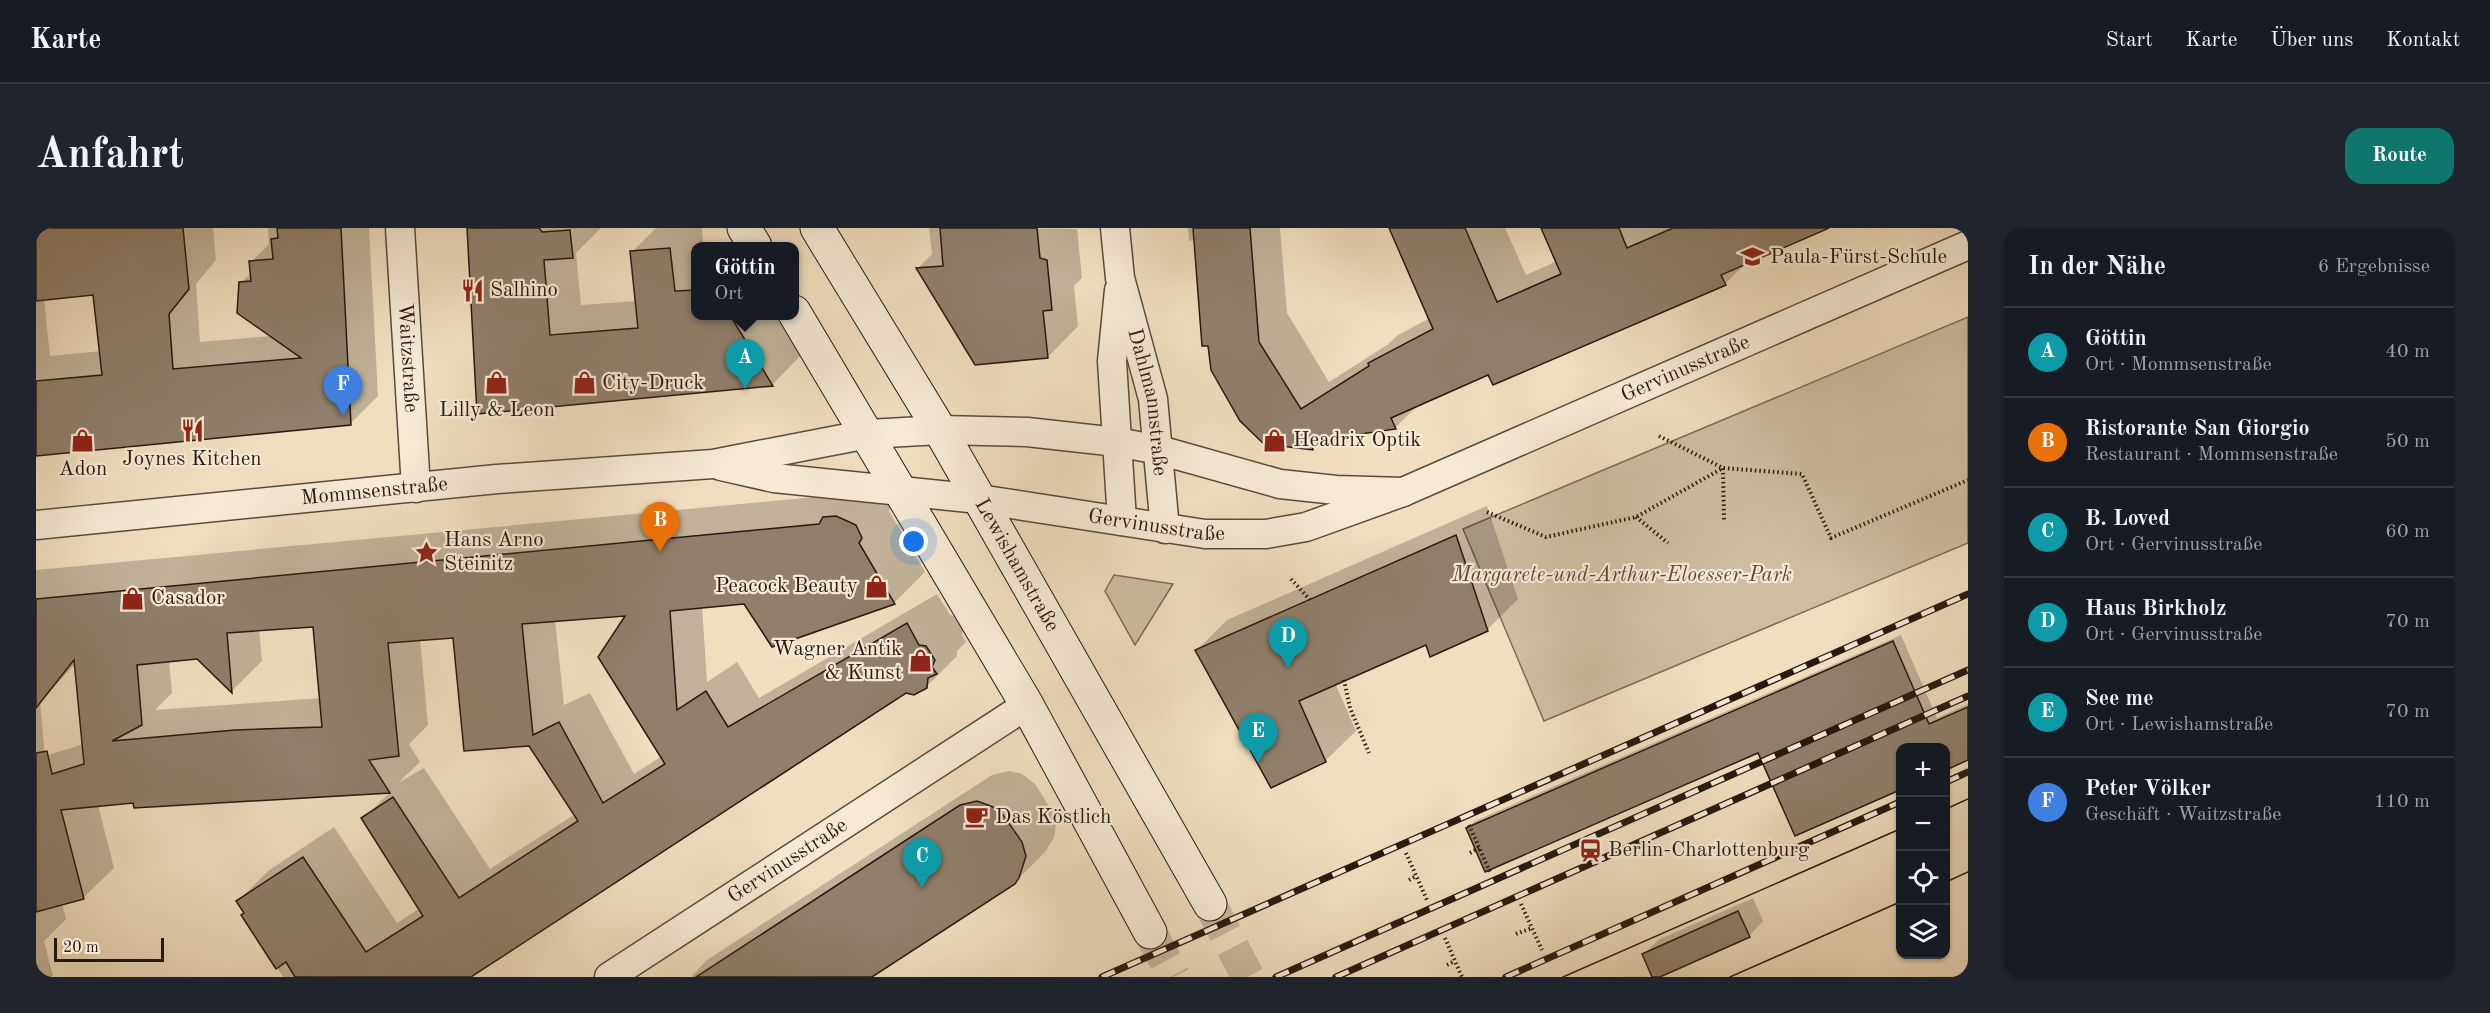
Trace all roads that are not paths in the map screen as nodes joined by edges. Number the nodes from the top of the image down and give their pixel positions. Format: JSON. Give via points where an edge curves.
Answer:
{"nodes":[{"id":1,"x":400,"y":228,"type":"edge"},
{"id":2,"x":744,"y":228,"type":"edge"},
{"id":3,"x":817,"y":228,"type":"edge"},
{"id":4,"x":1115,"y":228,"type":"edge"},
{"id":5,"x":753,"y":242,"type":"edge"},
{"id":6,"x":1968,"y":244,"type":"edge"},
{"id":7,"x":1120,"y":278,"type":"junction"},
{"id":8,"x":799,"y":319,"type":"edge"},
{"id":9,"x":940,"y":430,"type":"junction"},
{"id":10,"x":868,"y":434,"type":"junction"},
{"id":11,"x":1117,"y":442,"type":"junction"},
{"id":12,"x":1159,"y":450,"type":"junction"},
{"id":13,"x":713,"y":464,"type":"junction"},
{"id":14,"x":416,"y":488,"type":"junction"},
{"id":15,"x":903,"y":492,"type":"junction"},
{"id":16,"x":1403,"y":492,"type":"junction"},
{"id":17,"x":979,"y":499,"type":"junction"},
{"id":18,"x":1122,"y":521,"type":"junction"},
{"id":19,"x":36,"y":525,"type":"edge"},
{"id":20,"x":1165,"y":529,"type":"junction"},
{"id":21,"x":1027,"y":705,"type":"junction"},
{"id":22,"x":1210,"y":904,"type":"tunnel mouth"},
{"id":23,"x":1150,"y":932,"type":"tunnel mouth"},
{"id":24,"x":609,"y":977,"type":"edge"}],
"edges":[{"from":1,"to":14,"type":"street","name":"Waitzstraße"},
{"from":2,"to":5,"type":"main road"},
{"from":3,"to":9,"type":"main road","name":"Lewishamstraße"},
{"from":4,"to":7,"type":"street","name":"Dahlmannstraße"},
{"from":6,"to":16,"type":"street","name":"Gervinusstraße"},
{"from":7,"to":11,"type":"street","name":"Dahlmannstraße","via":[[1112,361]]},
{"from":7,"to":12,"type":"street","name":"Dahlmannstraße","via":[[1147,366]]},
{"from":8,"to":10,"type":"main road"},
{"from":9,"to":10,"type":"street","name":"Mommsenstraße"},
{"from":9,"to":11,"type":"street","name":"Gervinusstraße","via":[[1027,432]]},
{"from":9,"to":17,"type":"main road","name":"Lewishamstraße"},
{"from":10,"to":13,"type":"street","name":"Mommsenstraße"},
{"from":10,"to":15,"type":"main road"},
{"from":11,"to":12,"type":"street","name":"Gervinusstraße"},
{"from":11,"to":18,"type":"street","name":"Dahlmannstraße"},
{"from":12,"to":16,"type":"street","name":"Gervinusstraße","via":[[1280,484]]},
{"from":12,"to":20,"type":"street","name":"Dahlmannstraße"},
{"from":13,"to":14,"type":"street","name":"Mommsenstraße"},
{"from":13,"to":15,"type":"street","name":"Mommsenstraße","via":[[774,478]]},
{"from":14,"to":19,"type":"street","name":"Mommsenstraße"},
{"from":15,"to":17,"type":"street","name":"Gervinusstraße"},
{"from":15,"to":21,"type":"main road"},
{"from":16,"to":20,"type":"street","name":"Gervinusstraße","via":[[1306,527],[1266,534],[1205,534]]},
{"from":17,"to":18,"type":"street","name":"Gervinusstraße"},
{"from":17,"to":22,"type":"main road","name":"Lewishamstraße"},
{"from":18,"to":20,"type":"street","name":"Gervinusstraße"},
{"from":21,"to":23,"type":"main road"},
{"from":21,"to":24,"type":"street","name":"Gervinusstraße"}]}
